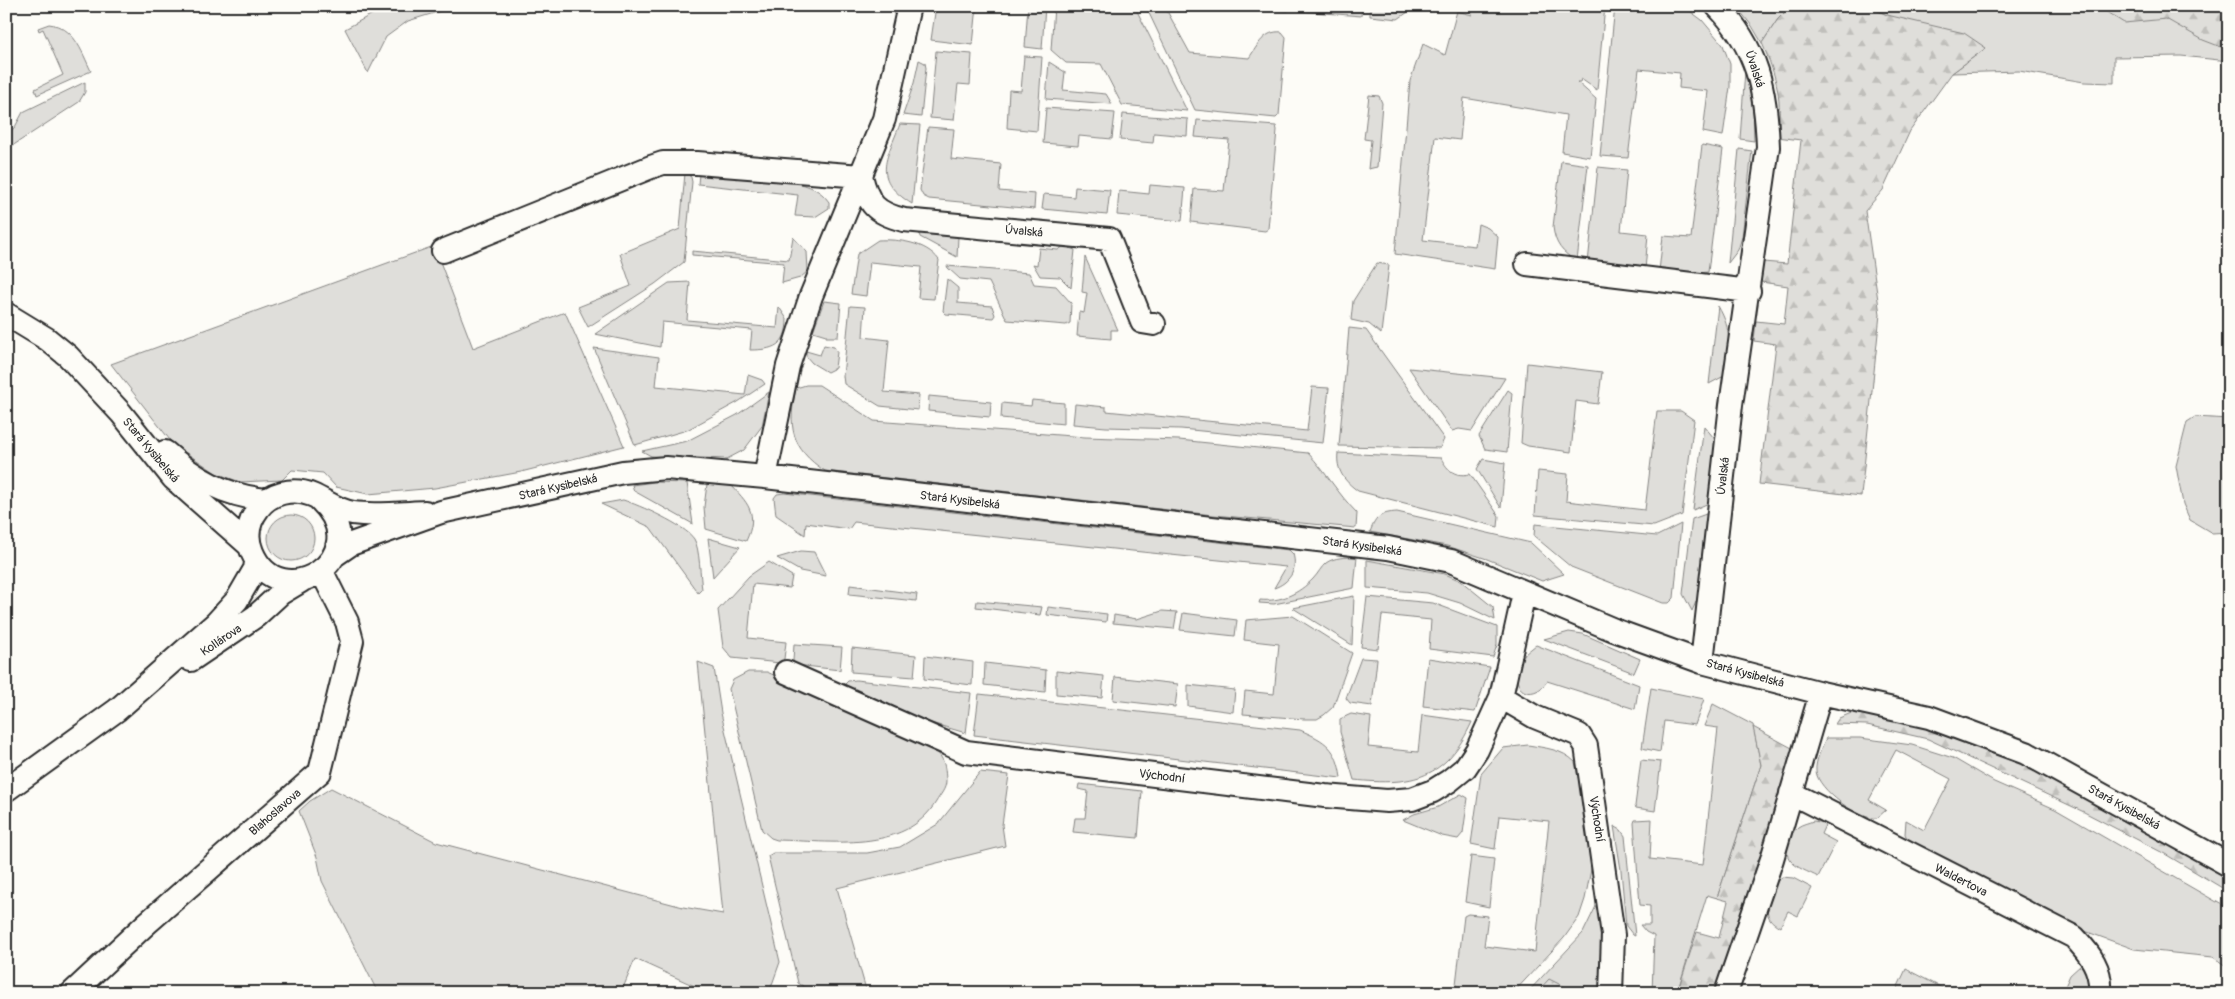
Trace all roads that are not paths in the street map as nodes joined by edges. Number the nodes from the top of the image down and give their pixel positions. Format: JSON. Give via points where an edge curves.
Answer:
{"nodes":[{"id":1,"x":909,"y":6,"type":"edge"},
{"id":2,"x":1718,"y":6,"type":"edge"},
{"id":3,"x":862,"y":176,"type":"junction"},
{"id":4,"x":443,"y":251,"type":"dead end"},
{"id":5,"x":1527,"y":264,"type":"dead end"},
{"id":6,"x":1748,"y":291,"type":"junction"},
{"id":7,"x":6,"y":314,"type":"edge"},
{"id":8,"x":1154,"y":324,"type":"dead end"},
{"id":9,"x":121,"y":413,"type":"junction"},
{"id":10,"x":765,"y":477,"type":"junction"},
{"id":11,"x":266,"y":500,"type":"junction"},
{"id":12,"x":320,"y":500,"type":"junction"},
{"id":13,"x":441,"y":512,"type":"junction"},
{"id":14,"x":253,"y":554,"type":"junction"},
{"id":15,"x":328,"y":563,"type":"junction"},
{"id":16,"x":301,"y":581,"type":"junction"},
{"id":17,"x":1524,"y":593,"type":"junction"},
{"id":18,"x":1702,"y":662,"type":"junction"},
{"id":19,"x":786,"y":672,"type":"dead end"},
{"id":20,"x":137,"y":693,"type":"junction"},
{"id":21,"x":1821,"y":693,"type":"junction"},
{"id":22,"x":1501,"y":697,"type":"junction"},
{"id":23,"x":6,"y":790,"type":"edge"},
{"id":24,"x":1791,"y":793,"type":"junction"},
{"id":25,"x":2229,"y":865,"type":"edge"},
{"id":26,"x":72,"y":993,"type":"edge"},
{"id":27,"x":1611,"y":993,"type":"edge"},
{"id":28,"x":1726,"y":993,"type":"edge"},
{"id":29,"x":2100,"y":993,"type":"edge"}],
"edges":[{"from":1,"to":3,"type":"street","via":[[884,120]]},
{"from":2,"to":6,"type":"street","name":"Úvalská","via":[[1740,32],[1752,55],[1767,113],[1768,147]]},
{"from":3,"to":4,"type":"street","via":[[663,163]]},
{"from":3,"to":8,"type":"street","name":"Úvalská","via":[[873,206],[887,216],[1109,239],[1142,322]]},
{"from":3,"to":10,"type":"street","via":[[811,296],[788,366]]},
{"from":5,"to":6,"type":"street"},
{"from":6,"to":18,"type":"street","name":"Úvalská","via":[[1731,405]]},
{"from":7,"to":9,"type":"street","name":"Stará Kysibelská","via":[[48,339],[68,356]]},
{"from":9,"to":11,"type":"street","name":"Stará Kysibelská","via":[[181,466],[207,483],[236,496]]},
{"from":9,"to":14,"type":"street","name":"Stará Kysibelská","via":[[173,478]]},
{"from":10,"to":13,"type":"street","name":"Stará Kysibelská","via":[[666,468],[623,472]]},
{"from":10,"to":17,"type":"street","name":"Stará Kysibelská","via":[[1363,544],[1451,561]]},
{"from":11,"to":12,"type":"street","name":"Stará Kysibelská","via":[[293,491]]},
{"from":11,"to":14,"type":"street","via":[[250,526]]},
{"from":12,"to":13,"type":"street","name":"Stará Kysibelská","via":[[353,513]]},
{"from":12,"to":15,"type":"street","via":[[334,516],[337,525],[338,546]]},
{"from":13,"to":15,"type":"street","name":"Stará Kysibelská","via":[[351,544]]},
{"from":14,"to":16,"type":"street","name":"Stará Kysibelská","via":[[271,575]]},
{"from":14,"to":20,"type":"street","name":"Kollárova","via":[[254,569],[237,600],[216,623]]},
{"from":15,"to":16,"type":"street","name":"Stará Kysibelská"},
{"from":15,"to":26,"type":"street","name":"Blahoslavova","via":[[352,641],[320,772]]},
{"from":16,"to":20,"type":"street","name":"Kollárova","via":[[208,650]]},
{"from":17,"to":18,"type":"street","name":"Stará Kysibelská"},
{"from":17,"to":22,"type":"street","name":"Východní"},
{"from":18,"to":21,"type":"street","name":"Stará Kysibelská"},
{"from":19,"to":22,"type":"street","name":"Východní","via":[[966,752],[1387,801],[1412,799],[1433,791],[1465,768],[1477,750]]},
{"from":20,"to":23,"type":"street","name":"Kollárova"},
{"from":21,"to":24,"type":"street"},
{"from":21,"to":25,"type":"street","name":"Stará Kysibelská","via":[[1930,717],[2026,753]]},
{"from":22,"to":27,"type":"street","name":"Východní","via":[[1535,717],[1579,735],[1586,746],[1613,935]]},
{"from":24,"to":28,"type":"street"},
{"from":24,"to":29,"type":"street","name":"Waldertova","via":[[2074,938],[2096,966],[2101,981]]}]}
